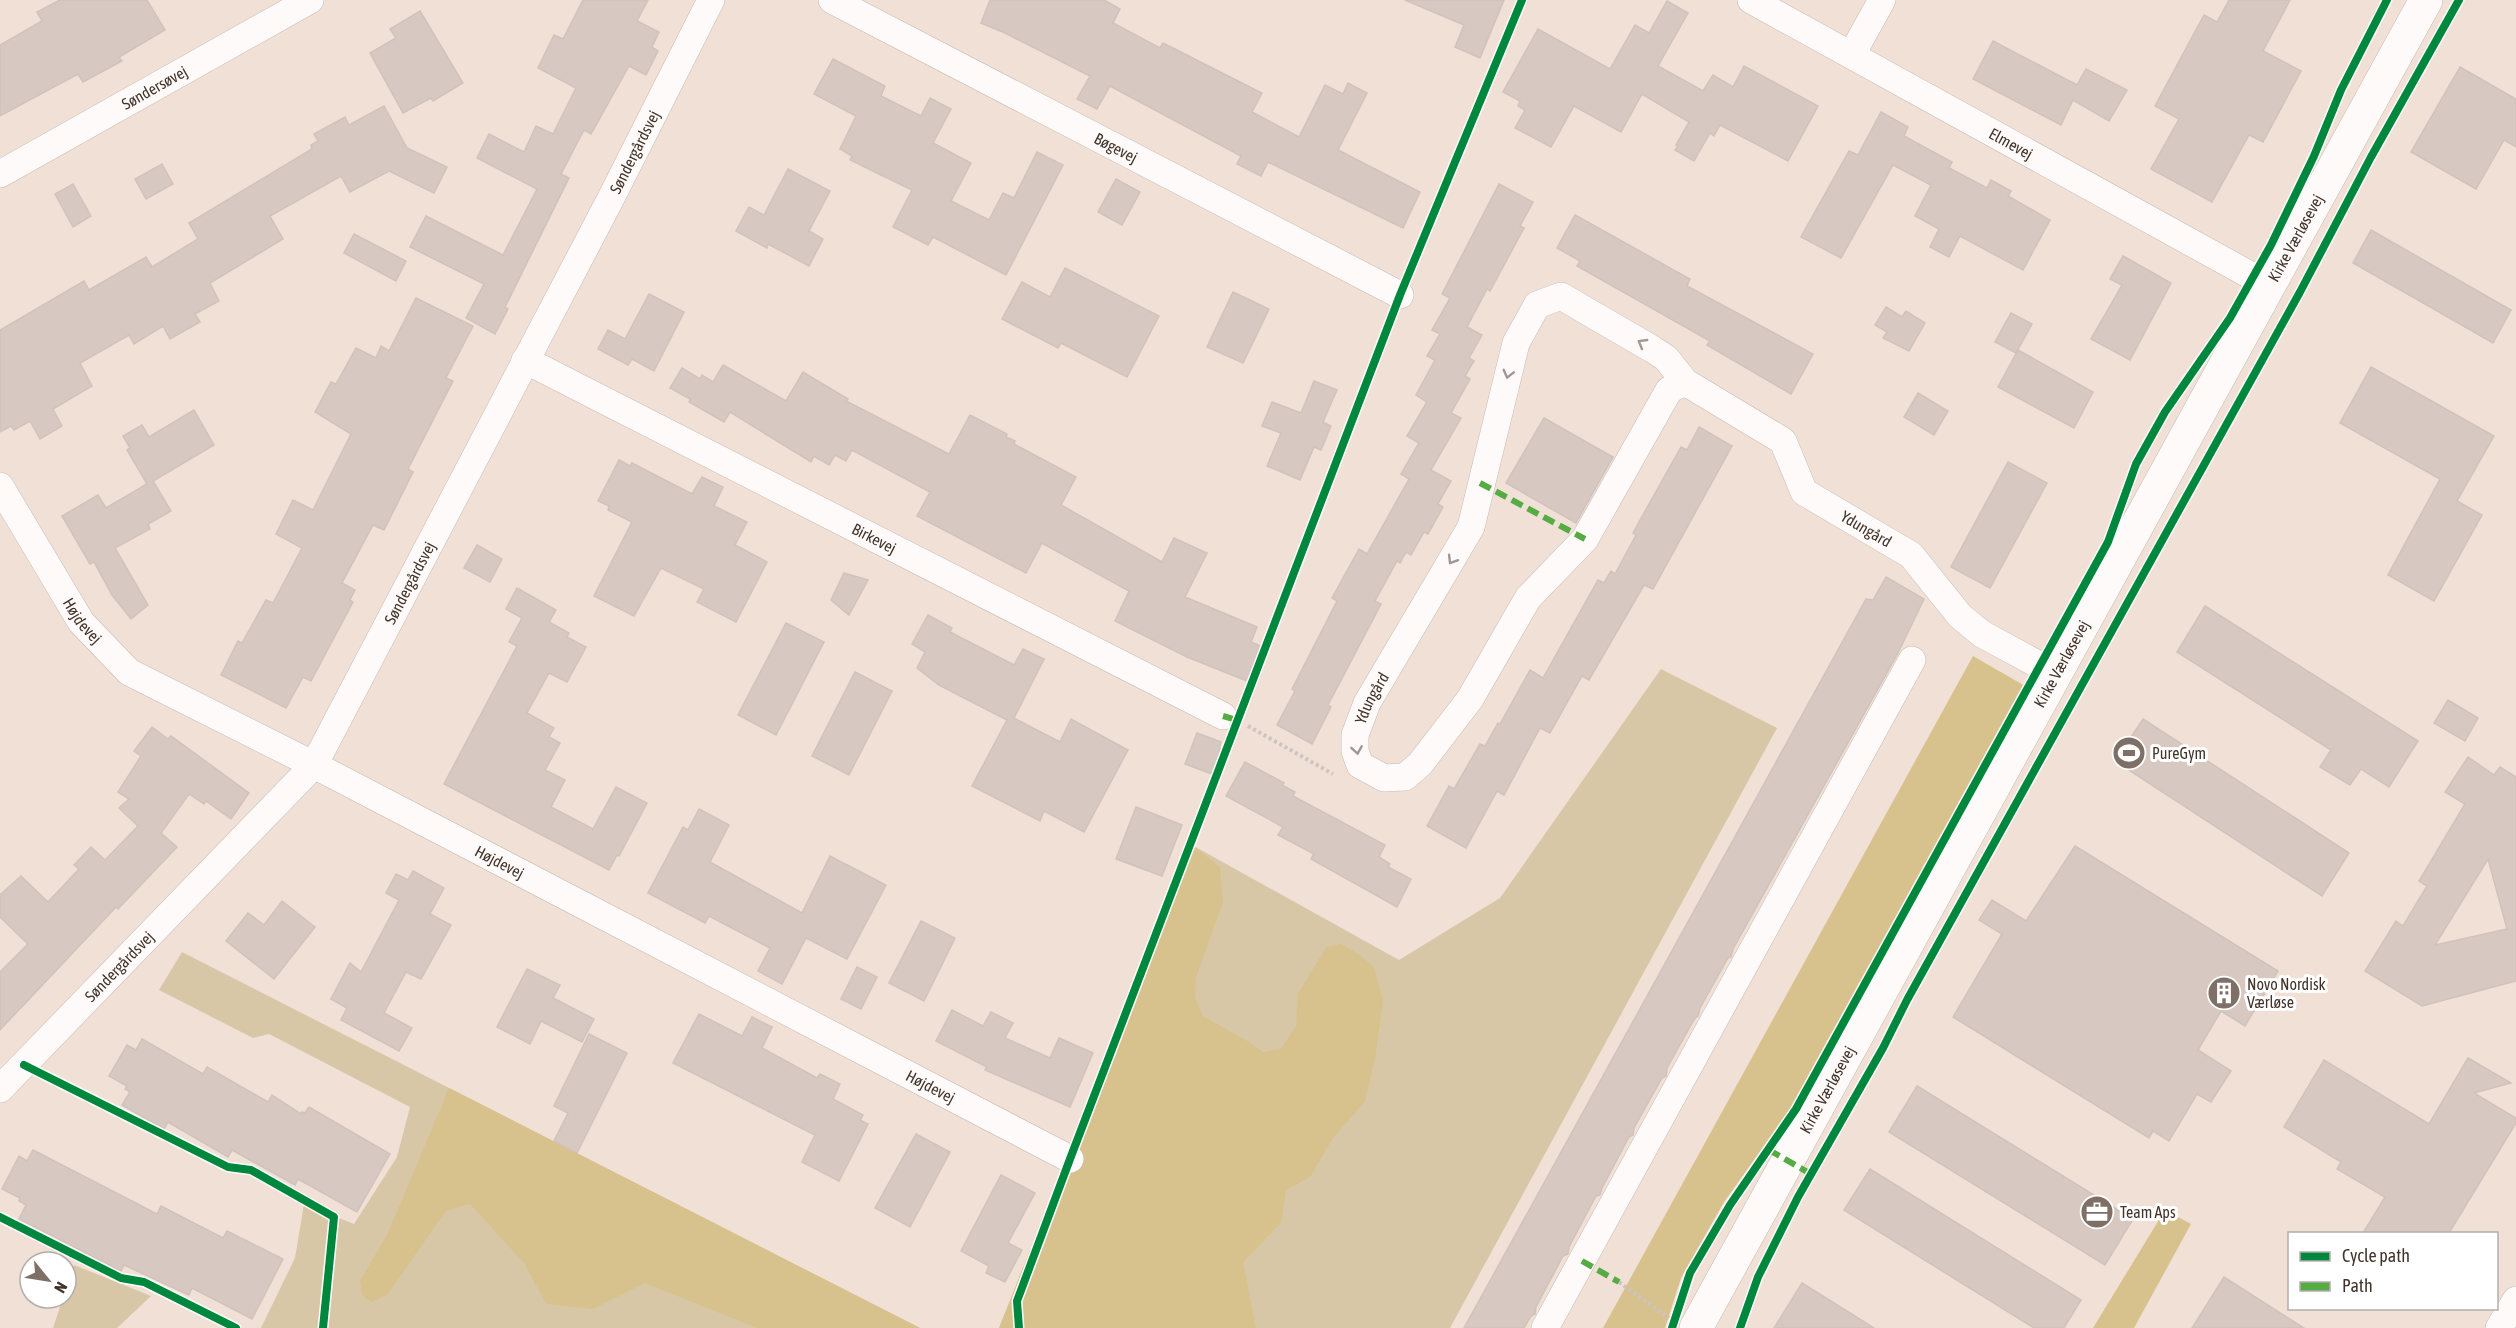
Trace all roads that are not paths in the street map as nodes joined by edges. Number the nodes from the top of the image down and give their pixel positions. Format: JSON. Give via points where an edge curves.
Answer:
{"nodes":[{"id":1,"x":310,"y":0,"type":"edge"},
{"id":2,"x":711,"y":0,"type":"edge"},
{"id":3,"x":832,"y":0,"type":"edge"},
{"id":4,"x":1751,"y":0,"type":"edge"},
{"id":5,"x":1882,"y":0,"type":"edge"},
{"id":6,"x":2426,"y":0,"type":"edge"},
{"id":7,"x":1852,"y":54,"type":"junction"},
{"id":8,"x":0,"y":174,"type":"edge"},
{"id":9,"x":2270,"y":286,"type":"junction"},
{"id":10,"x":1400,"y":295,"type":"dead end"},
{"id":11,"x":525,"y":360,"type":"junction"},
{"id":12,"x":1685,"y":381,"type":"junction"},
{"id":13,"x":0,"y":486,"type":"edge"},
{"id":14,"x":1912,"y":660,"type":"dead end"},
{"id":15,"x":2056,"y":674,"type":"junction"},
{"id":16,"x":1235,"y":721,"type":"road end"},
{"id":17,"x":314,"y":765,"type":"junction"},
{"id":18,"x":0,"y":1089,"type":"edge"},
{"id":19,"x":1070,"y":1159,"type":"dead end"},
{"id":20,"x":2516,"y":1300,"type":"edge"},
{"id":21,"x":1680,"y":1322,"type":"edge"},
{"id":22,"x":1545,"y":1328,"type":"edge"},
{"id":23,"x":2499,"y":1328,"type":"edge"}],
"edges":[{"from":1,"to":8,"type":"street","name":"Søndersøvej"},
{"from":2,"to":11,"type":"street","name":"Søndergårdsvej"},
{"from":3,"to":10,"type":"street","name":"Bøgevej"},
{"from":4,"to":7,"type":"street","name":"Elmevej"},
{"from":5,"to":7,"type":"street"},
{"from":6,"to":9,"type":"street","name":"Kirke Værløsevej"},
{"from":7,"to":9,"type":"street","name":"Elmevej"},
{"from":9,"to":15,"type":"street","name":"Kirke Værløsevej"},
{"from":11,"to":16,"type":"street","name":"Birkevej"},
{"from":11,"to":17,"type":"street","name":"Søndergårdsvej"},
{"from":12,"to":12,"type":"street","name":"Ydungård","one_way":true,"via":[[1659,353],[1561,296],[1537,305],[1516,343],[1471,527],[1367,703],[1355,735],[1360,765],[1384,778],[1405,777],[1420,764],[1470,699],[1528,598],[1585,539],[1669,390]]},
{"from":12,"to":15,"type":"street","name":"Ydungård","via":[[1784,441],[1804,492],[1911,555],[1960,616],[1982,634]]},
{"from":13,"to":17,"type":"street","name":"Højdevej","via":[[81,622],[129,672]]},
{"from":14,"to":22,"type":"street"},
{"from":15,"to":21,"type":"street","name":"Kirke Værløsevej"},
{"from":17,"to":18,"type":"street","name":"Søndergårdsvej"},
{"from":17,"to":19,"type":"street","name":"Højdevej"},
{"from":20,"to":23,"type":"street"}]}
